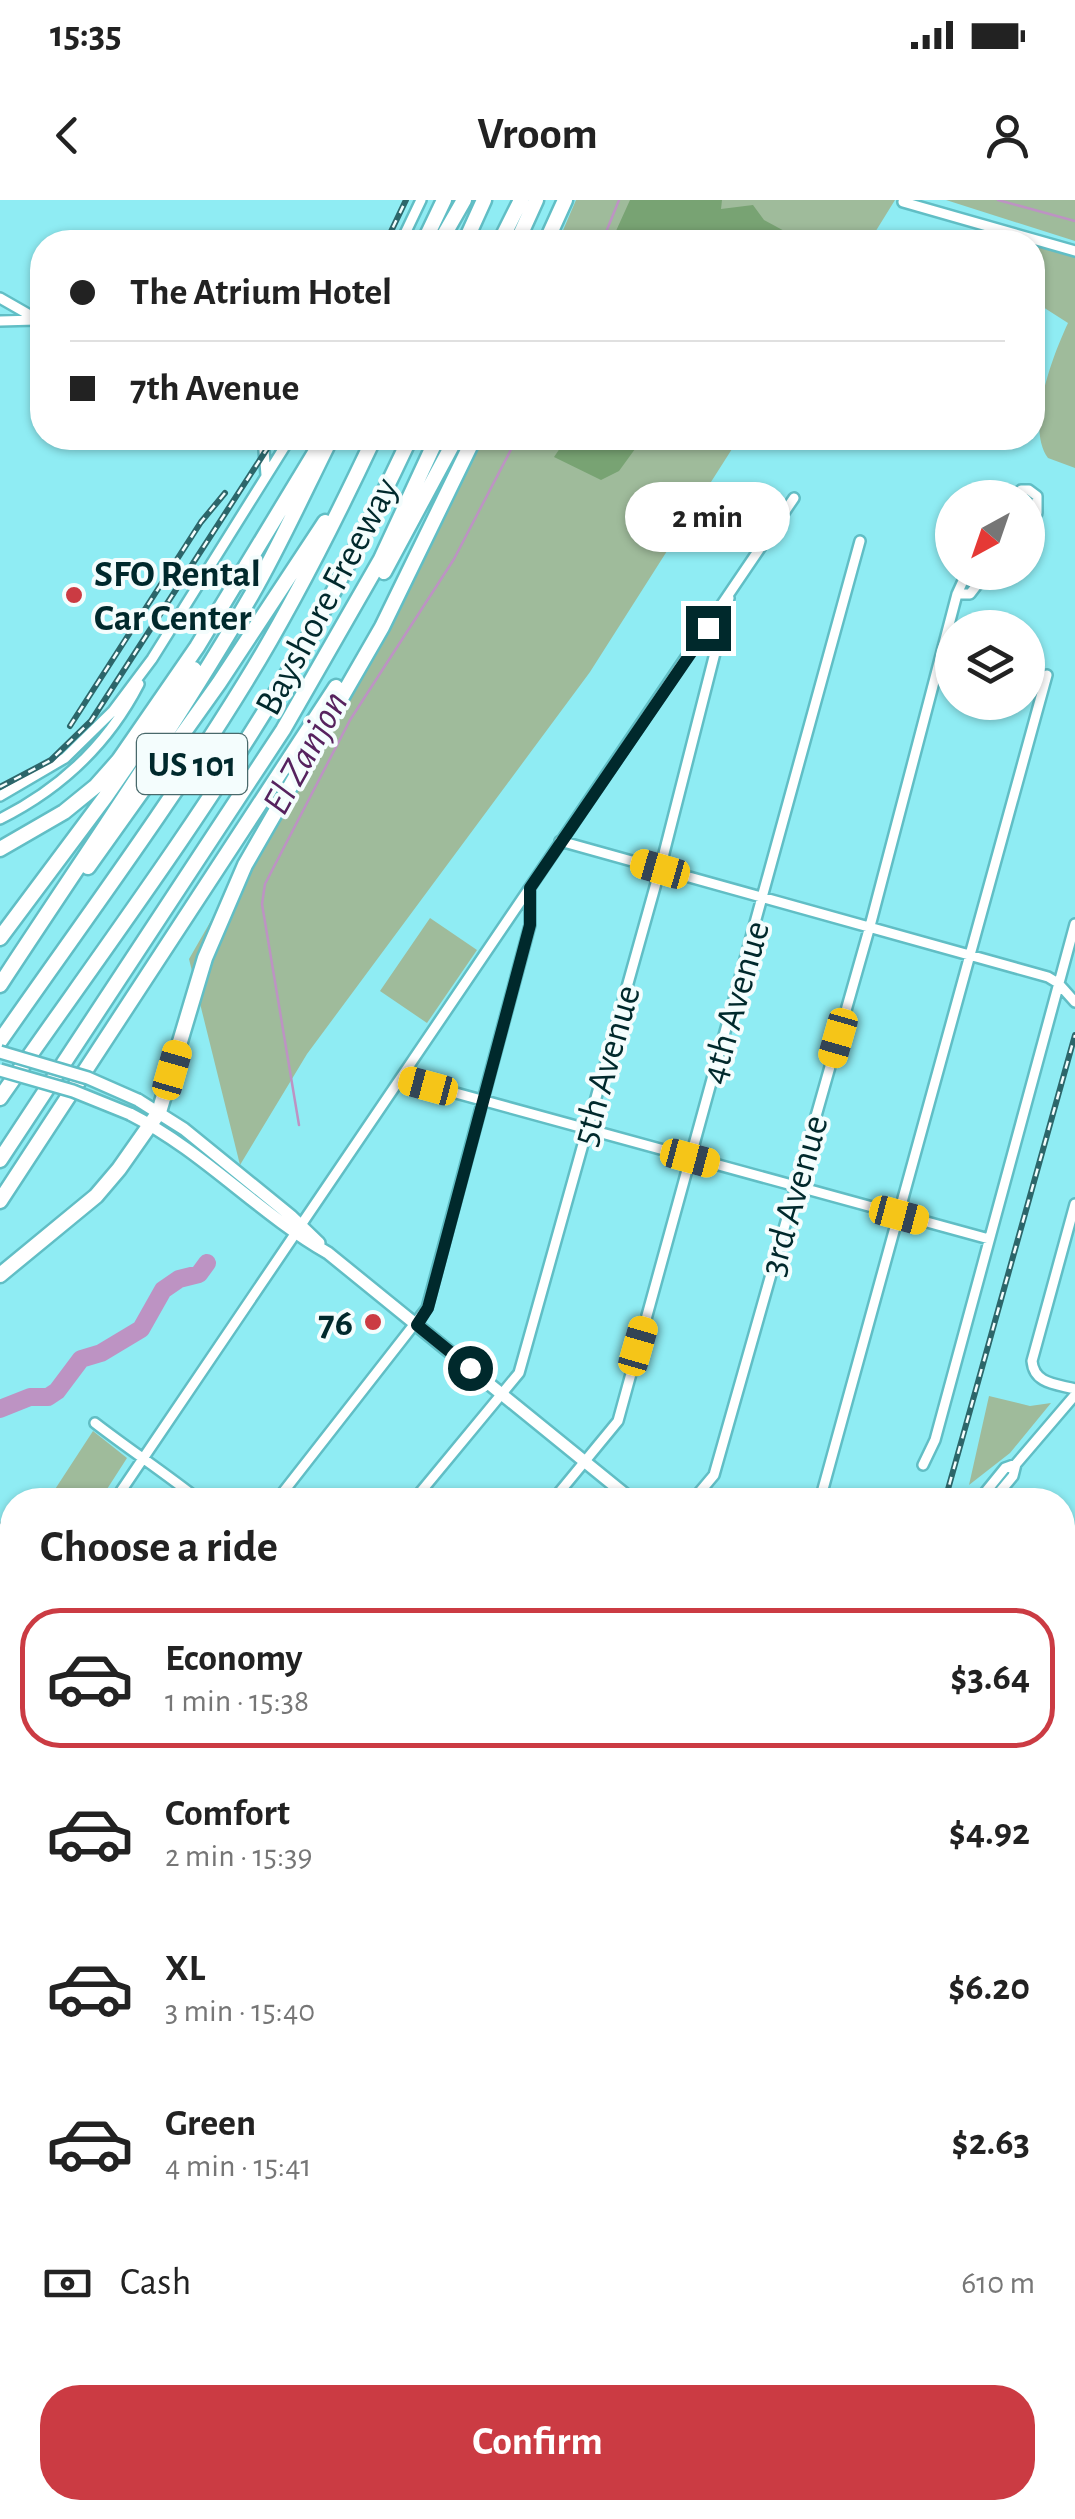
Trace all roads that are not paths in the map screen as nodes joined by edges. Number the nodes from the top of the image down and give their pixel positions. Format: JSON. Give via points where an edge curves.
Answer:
{"nodes":[{"id":1,"x":421,"y":200,"type":"edge"},
{"id":2,"x":444,"y":200,"type":"edge"},
{"id":3,"x":464,"y":200,"type":"edge"},
{"id":4,"x":484,"y":200,"type":"edge"},
{"id":5,"x":521,"y":200,"type":"edge"},
{"id":6,"x":536,"y":200,"type":"edge"},
{"id":7,"x":566,"y":200,"type":"edge"},
{"id":8,"x":903,"y":202,"type":"edge"},
{"id":9,"x":407,"y":230,"type":"edge"},
{"id":10,"x":430,"y":230,"type":"edge"},
{"id":11,"x":447,"y":230,"type":"edge"},
{"id":12,"x":470,"y":230,"type":"edge"},
{"id":13,"x":506,"y":230,"type":"edge"},
{"id":14,"x":522,"y":230,"type":"edge"},
{"id":15,"x":553,"y":230,"type":"edge"},
{"id":16,"x":1003,"y":230,"type":"edge"},
{"id":17,"x":1045,"y":242,"type":"edge"},
{"id":18,"x":1075,"y":250,"type":"edge"},
{"id":19,"x":0,"y":298,"type":"edge"},
{"id":20,"x":30,"y":313,"type":"edge"},
{"id":21,"x":0,"y":321,"type":"edge"},
{"id":22,"x":30,"y":321,"type":"edge"},
{"id":23,"x":264,"y":450,"type":"edge"},
{"id":24,"x":282,"y":450,"type":"edge"},
{"id":25,"x":320,"y":450,"type":"edge"},
{"id":26,"x":323,"y":450,"type":"edge"},
{"id":27,"x":368,"y":450,"type":"edge"},
{"id":28,"x":404,"y":450,"type":"edge"},
{"id":29,"x":431,"y":450,"type":"edge"},
{"id":30,"x":449,"y":450,"type":"edge"},
{"id":31,"x":469,"y":450,"type":"edge"},
{"id":32,"x":358,"y":471,"type":"junction"},
{"id":33,"x":266,"y":476,"type":"junction"},
{"id":34,"x":448,"y":496,"type":"junction"},
{"id":35,"x":794,"y":498,"type":"dead end"},
{"id":36,"x":860,"y":541,"type":"dead end"},
{"id":37,"x":959,"y":590,"type":"edge"},
{"id":38,"x":973,"y":590,"type":"edge"},
{"id":39,"x":957,"y":594,"type":"junction"},
{"id":40,"x":729,"y":598,"type":"junction"},
{"id":41,"x":228,"y":626,"type":"junction"},
{"id":42,"x":152,"y":659,"type":"junction"},
{"id":43,"x":1047,"y":674,"type":"dead end"},
{"id":44,"x":0,"y":796,"type":"edge"},
{"id":45,"x":0,"y":819,"type":"edge"},
{"id":46,"x":211,"y":840,"type":"junction"},
{"id":47,"x":560,"y":841,"type":"junction"},
{"id":48,"x":0,"y":849,"type":"edge"},
{"id":49,"x":660,"y":869,"type":"junction"},
{"id":50,"x":530,"y":888,"type":"junction"},
{"id":51,"x":764,"y":898,"type":"junction"},
{"id":52,"x":1075,"y":924,"type":"edge"},
{"id":53,"x":870,"y":926,"type":"junction"},
{"id":54,"x":0,"y":938,"type":"edge"},
{"id":55,"x":970,"y":954,"type":"junction"},
{"id":56,"x":1058,"y":983,"type":"junction"},
{"id":57,"x":0,"y":986,"type":"edge"},
{"id":58,"x":1075,"y":1002,"type":"edge"},
{"id":59,"x":55,"y":1020,"type":"junction"},
{"id":60,"x":0,"y":1041,"type":"edge"},
{"id":61,"x":0,"y":1052,"type":"edge"},
{"id":62,"x":0,"y":1070,"type":"edge"},
{"id":63,"x":400,"y":1078,"type":"junction"},
{"id":64,"x":0,"y":1098,"type":"edge"},
{"id":65,"x":484,"y":1101,"type":"junction"},
{"id":66,"x":0,"y":1114,"type":"edge"},
{"id":67,"x":155,"y":1118,"type":"junction"},
{"id":68,"x":587,"y":1129,"type":"junction"},
{"id":69,"x":690,"y":1158,"type":"junction"},
{"id":70,"x":0,"y":1160,"type":"edge"},
{"id":71,"x":796,"y":1186,"type":"junction"},
{"id":72,"x":0,"y":1201,"type":"edge"},
{"id":73,"x":1075,"y":1204,"type":"edge"},
{"id":74,"x":899,"y":1215,"type":"junction"},
{"id":75,"x":298,"y":1229,"type":"junction"},
{"id":76,"x":990,"y":1239,"type":"junction"},
{"id":77,"x":0,"y":1274,"type":"edge"},
{"id":78,"x":417,"y":1325,"type":"junction"},
{"id":79,"x":1075,"y":1392,"type":"edge"},
{"id":80,"x":501,"y":1394,"type":"junction"},
{"id":81,"x":95,"y":1423,"type":"dead end"},
{"id":82,"x":142,"y":1459,"type":"junction"},
{"id":83,"x":584,"y":1461,"type":"junction"},
{"id":84,"x":923,"y":1464,"type":"dead end"},
{"id":85,"x":1016,"y":1464,"type":"junction"},
{"id":86,"x":123,"y":1488,"type":"edge"},
{"id":87,"x":184,"y":1488,"type":"edge"},
{"id":88,"x":287,"y":1488,"type":"edge"},
{"id":89,"x":424,"y":1488,"type":"edge"},
{"id":90,"x":563,"y":1488,"type":"edge"},
{"id":91,"x":617,"y":1488,"type":"edge"},
{"id":92,"x":703,"y":1488,"type":"edge"},
{"id":93,"x":823,"y":1488,"type":"edge"},
{"id":94,"x":988,"y":1488,"type":"edge"},
{"id":95,"x":1003,"y":1488,"type":"edge"}],
"edges":[{"from":1,"to":9,"type":"street"},
{"from":2,"to":10,"type":"highway"},
{"from":3,"to":11,"type":"highway"},
{"from":4,"to":12,"type":"highway"},
{"from":5,"to":13,"type":"highway"},
{"from":6,"to":14,"type":"highway"},
{"from":7,"to":15,"type":"highway"},
{"from":8,"to":16,"type":"street"},
{"from":17,"to":18,"type":"street"},
{"from":19,"to":20,"type":"street"},
{"from":21,"to":22,"type":"street"},
{"from":23,"to":33,"type":"street"},
{"from":24,"to":33,"type":"street"},
{"from":25,"to":48,"type":"highway","via":[[119,760],[64,812]]},
{"from":26,"to":41,"type":"highway"},
{"from":27,"to":32,"type":"highway","name":"Bayshore Freeway","number":"US 101"},
{"from":28,"to":59,"type":"highway","name":"Bayshore Freeway","number":"US 101","via":[[276,694]]},
{"from":29,"to":46,"type":"highway","via":[[352,613]]},
{"from":30,"to":46,"type":"highway","via":[[320,687],[246,803]]},
{"from":31,"to":34,"type":"highway"},
{"from":32,"to":57,"type":"highway","via":[[219,683]]},
{"from":32,"to":60,"type":"highway","name":"Bayshore Freeway","number":"US 101","via":[[228,710]]},
{"from":33,"to":42,"type":"street"},
{"from":34,"to":67,"type":"highway","via":[[364,660],[236,883]]},
{"from":34,"to":72,"type":"highway","via":[[317,718]]},
{"from":35,"to":40,"type":"street"},
{"from":36,"to":51,"type":"street","name":"4th Avenue"},
{"from":37,"to":39,"type":"street","name":"3rd Avenue"},
{"from":38,"to":39,"type":"street"},
{"from":39,"to":53,"type":"street","name":"3rd Avenue"},
{"from":40,"to":47,"type":"street"},
{"from":40,"to":49,"type":"street","name":"5th Avenue"},
{"from":41,"to":54,"type":"highway"},
{"from":41,"to":57,"type":"highway"},
{"from":42,"to":44,"type":"street","via":[[87,740]]},
{"from":42,"to":45,"type":"street","via":[[121,716],[89,755]]},
{"from":43,"to":55,"type":"street"},
{"from":46,"to":70,"type":"highway"},
{"from":47,"to":49,"type":"street"},
{"from":47,"to":50,"type":"street"},
{"from":49,"to":51,"type":"street"},
{"from":49,"to":68,"type":"street","name":"5th Avenue"},
{"from":50,"to":63,"type":"street"},
{"from":50,"to":65,"type":"street","via":[[530,925]]},
{"from":51,"to":53,"type":"street"},
{"from":51,"to":69,"type":"street","name":"4th Avenue"},
{"from":52,"to":56,"type":"street"},
{"from":53,"to":55,"type":"street"},
{"from":53,"to":71,"type":"street","name":"3rd Avenue"},
{"from":55,"to":56,"type":"street"},
{"from":55,"to":74,"type":"street"},
{"from":56,"to":58,"type":"street"},
{"from":56,"to":76,"type":"street"},
{"from":59,"to":64,"type":"highway","name":"Bayshore Freeway","number":"US 101"},
{"from":59,"to":66,"type":"highway"},
{"from":61,"to":67,"type":"main road","bridge":true,"via":[[88,1078],[138,1100]]},
{"from":62,"to":67,"type":"main road","bridge":true},
{"from":63,"to":65,"type":"street"},
{"from":63,"to":75,"type":"street"},
{"from":65,"to":68,"type":"street"},
{"from":65,"to":78,"type":"street","via":[[428,1308]]},
{"from":67,"to":75,"type":"main road"},
{"from":67,"to":77,"type":"highway","via":[[96,1196]]},
{"from":68,"to":69,"type":"street"},
{"from":68,"to":80,"type":"street","name":"5th Avenue","via":[[518,1373]]},
{"from":69,"to":71,"type":"street"},
{"from":69,"to":83,"type":"street","name":"4th Avenue","via":[[618,1421]]},
{"from":71,"to":74,"type":"street"},
{"from":71,"to":92,"type":"street","name":"3rd Avenue","via":[[714,1475]]},
{"from":73,"to":79,"type":"street","via":[[1032,1361],[1040,1380]]},
{"from":74,"to":76,"type":"street"},
{"from":74,"to":93,"type":"street"},
{"from":75,"to":78,"type":"main road"},
{"from":75,"to":82,"type":"street"},
{"from":76,"to":84,"type":"street"},
{"from":78,"to":80,"type":"main road"},
{"from":78,"to":88,"type":"street"},
{"from":79,"to":85,"type":"street"},
{"from":80,"to":83,"type":"main road"},
{"from":80,"to":89,"type":"street","name":"5th Avenue"},
{"from":81,"to":82,"type":"street"},
{"from":82,"to":86,"type":"street"},
{"from":82,"to":87,"type":"street"},
{"from":83,"to":90,"type":"street","name":"4th Avenue"},
{"from":83,"to":91,"type":"main road"},
{"from":85,"to":94,"type":"street"},
{"from":85,"to":95,"type":"street"}]}
